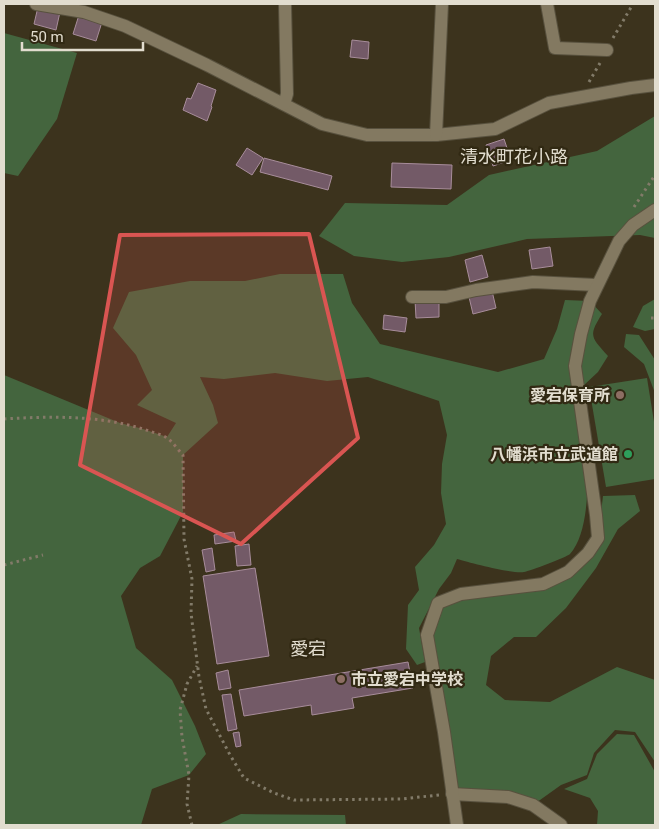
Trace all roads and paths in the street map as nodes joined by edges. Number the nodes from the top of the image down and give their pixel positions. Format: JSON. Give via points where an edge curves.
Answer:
{"nodes":[{"id":1,"x":36,"y":4,"type":"edge"},
{"id":2,"x":285,"y":4,"type":"edge"},
{"id":3,"x":442,"y":4,"type":"edge"},
{"id":4,"x":547,"y":4,"type":"edge"},
{"id":5,"x":607,"y":50,"type":"dead end"},
{"id":6,"x":655,"y":85,"type":"edge"},
{"id":7,"x":284,"y":104,"type":"junction"},
{"id":8,"x":436,"y":135,"type":"junction"},
{"id":9,"x":655,"y":175,"type":"edge"},
{"id":10,"x":655,"y":210,"type":"edge"},
{"id":11,"x":636,"y":215,"type":"dead end"},
{"id":12,"x":596,"y":285,"type":"junction"},
{"id":13,"x":412,"y":297,"type":"dead end"},
{"id":14,"x":4,"y":419,"type":"edge"},
{"id":15,"x":42,"y":555,"type":"dead end"},
{"id":16,"x":4,"y":565,"type":"edge"},
{"id":17,"x":197,"y":666,"type":"junction"},
{"id":18,"x":452,"y":794,"type":"junction"},
{"id":19,"x":192,"y":825,"type":"edge"},
{"id":20,"x":457,"y":825,"type":"edge"},
{"id":21,"x":561,"y":825,"type":"edge"}],
"edges":[{"from":1,"to":7,"type":"street","via":[[84,12],[125,26]]},
{"from":2,"to":7,"type":"street","via":[[287,94]]},
{"from":3,"to":8,"type":"street"},
{"from":4,"to":5,"type":"street","via":[[555,48]]},
{"from":6,"to":8,"type":"street","via":[[549,103],[495,129]]},
{"from":7,"to":8,"type":"street","via":[[322,124],[367,134]]},
{"from":9,"to":11,"type":"path","via":[[634,208]]},
{"from":10,"to":12,"type":"street","via":[[633,225],[619,241]]},
{"from":12,"to":13,"type":"street","via":[[533,282],[446,298]]},
{"from":12,"to":18,"type":"street","via":[[575,366],[598,538],[568,572],[544,584],[461,594],[438,603],[427,635]]},
{"from":14,"to":17,"type":"path","via":[[82,418],[120,424],[167,438],[183,455],[184,539],[192,579],[191,613]]},
{"from":15,"to":16,"type":"path"},
{"from":17,"to":18,"type":"path","via":[[206,709],[244,778],[294,800],[401,799]]},
{"from":17,"to":19,"type":"path","via":[[187,684],[180,710],[189,775],[187,804]]},
{"from":18,"to":20,"type":"street"},
{"from":18,"to":21,"type":"street","via":[[508,797],[533,805]]}]}
